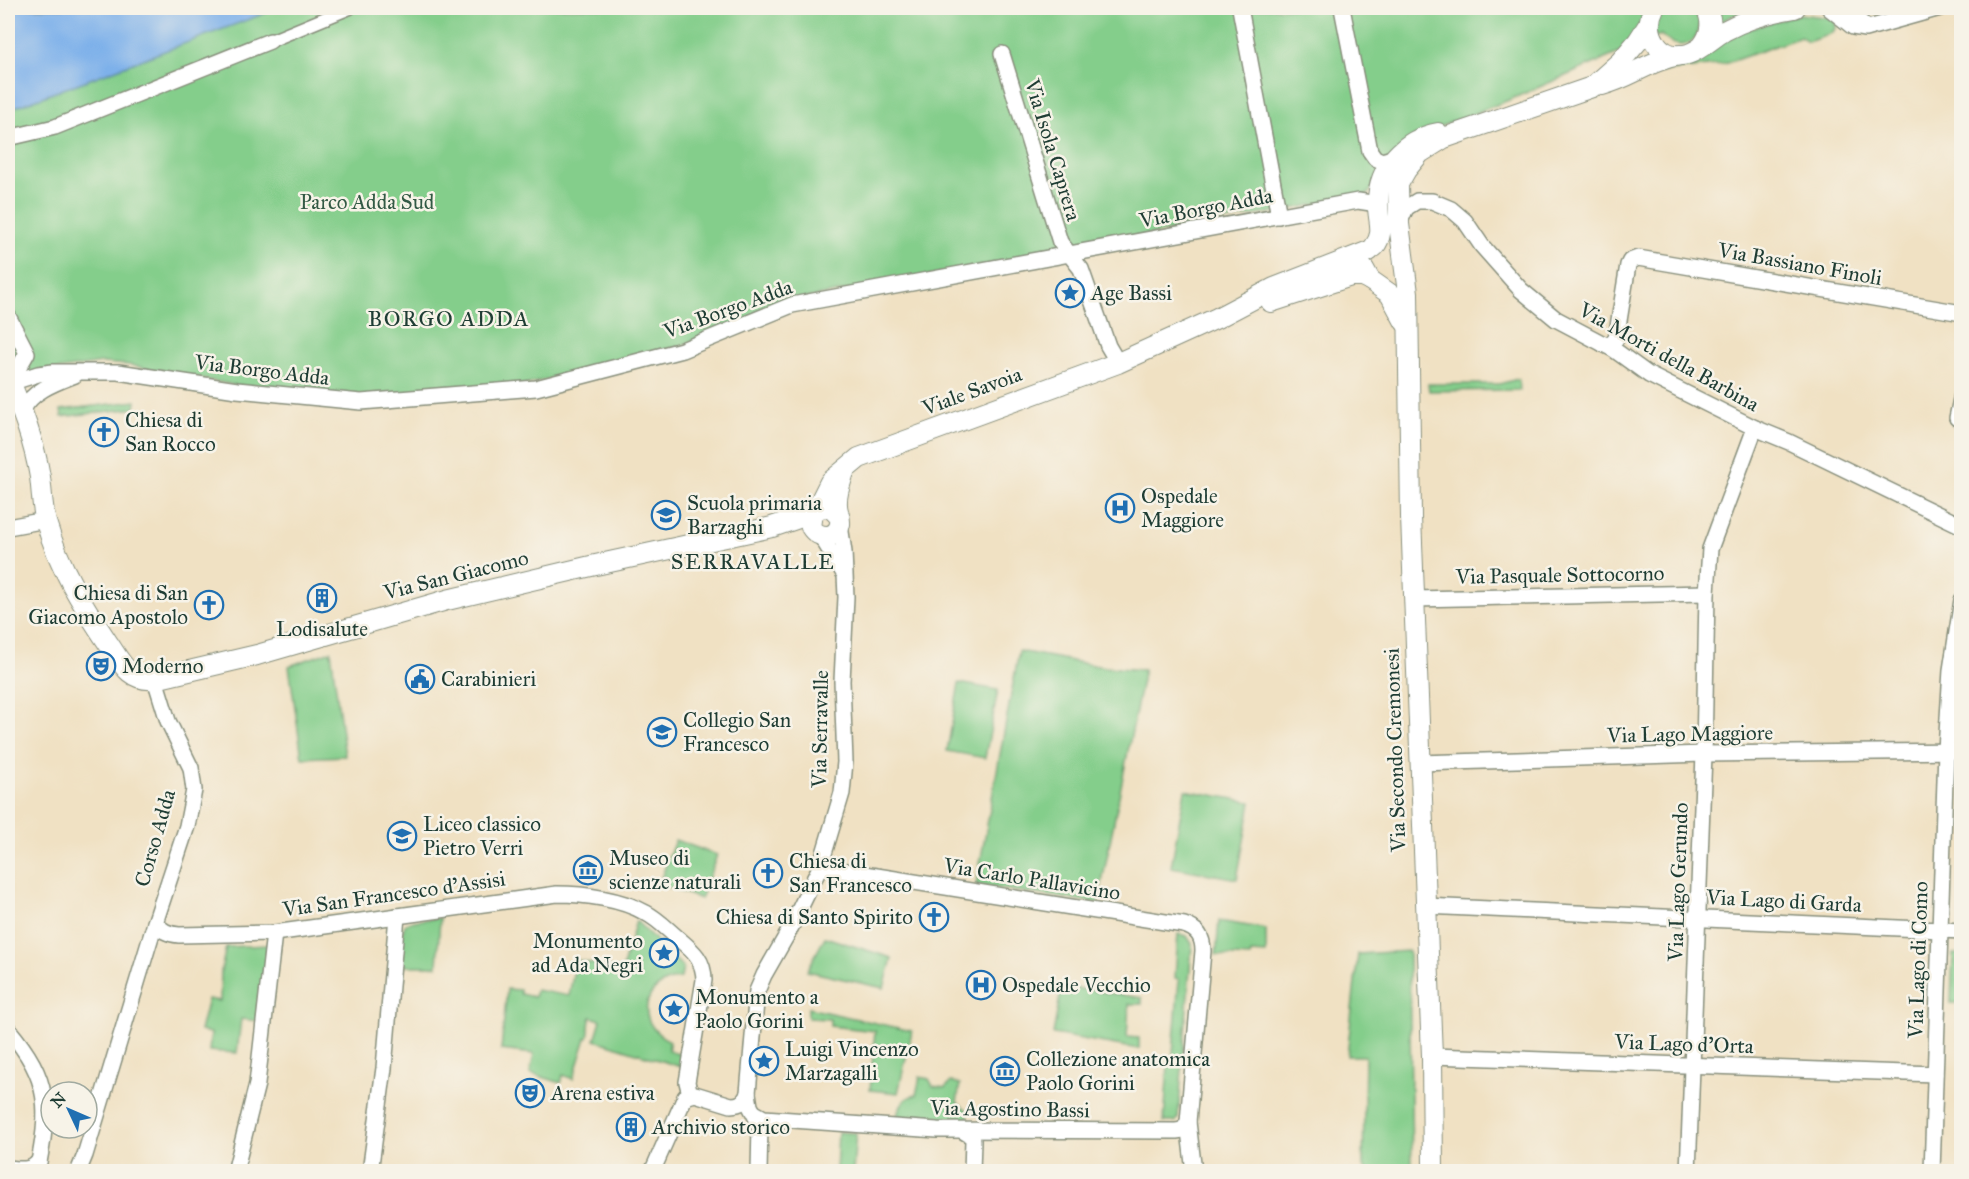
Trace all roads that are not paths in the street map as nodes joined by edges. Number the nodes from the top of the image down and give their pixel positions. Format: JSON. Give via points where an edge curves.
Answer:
{"nodes":[{"id":1,"x":350,"y":8,"type":"edge"},
{"id":2,"x":1240,"y":8,"type":"edge"},
{"id":3,"x":1342,"y":8,"type":"edge"},
{"id":4,"x":1706,"y":8,"type":"edge"},
{"id":5,"x":1795,"y":8,"type":"edge"},
{"id":6,"x":1829,"y":8,"type":"edge"},
{"id":7,"x":1851,"y":8,"type":"edge"},
{"id":8,"x":1940,"y":8,"type":"edge"},
{"id":9,"x":1651,"y":16,"type":"edge"},
{"id":10,"x":1870,"y":28,"type":"junction"},
{"id":11,"x":270,"y":41,"type":"joint"},
{"id":12,"x":1703,"y":45,"type":"junction"},
{"id":13,"x":1002,"y":54,"type":"dead end"},
{"id":14,"x":1680,"y":55,"type":"junction"},
{"id":15,"x":1592,"y":87,"type":"junction"},
{"id":16,"x":1465,"y":130,"type":"junction"},
{"id":17,"x":8,"y":138,"type":"edge"},
{"id":18,"x":1396,"y":157,"type":"junction"},
{"id":19,"x":1378,"y":209,"type":"junction"},
{"id":20,"x":1279,"y":216,"type":"junction"},
{"id":21,"x":1399,"y":224,"type":"junction"},
{"id":22,"x":1371,"y":249,"type":"junction"},
{"id":23,"x":1070,"y":255,"type":"junction"},
{"id":24,"x":1403,"y":262,"type":"junction"},
{"id":25,"x":1373,"y":282,"type":"junction"},
{"id":26,"x":1962,"y":313,"type":"edge"},
{"id":27,"x":8,"y":316,"type":"edge"},
{"id":28,"x":1217,"y":318,"type":"junction"},
{"id":29,"x":1407,"y":327,"type":"junction"},
{"id":30,"x":1603,"y":344,"type":"junction"},
{"id":31,"x":1118,"y":363,"type":"junction"},
{"id":32,"x":86,"y":371,"type":"junction"},
{"id":33,"x":8,"y":381,"type":"edge"},
{"id":34,"x":1962,"y":394,"type":"edge"},
{"id":35,"x":22,"y":410,"type":"junction"},
{"id":36,"x":1957,"y":418,"type":"dead end"},
{"id":37,"x":1755,"y":428,"type":"junction"},
{"id":38,"x":844,"y":469,"type":"junction"},
{"id":39,"x":46,"y":520,"type":"junction"},
{"id":40,"x":839,"y":520,"type":"junction"},
{"id":41,"x":816,"y":522,"type":"junction"},
{"id":42,"x":1962,"y":526,"type":"edge"},
{"id":43,"x":8,"y":527,"type":"edge"},
{"id":44,"x":844,"y":574,"type":"junction"},
{"id":45,"x":1707,"y":593,"type":"junction"},
{"id":46,"x":1414,"y":598,"type":"junction"},
{"id":47,"x":1962,"y":600,"type":"edge"},
{"id":48,"x":155,"y":679,"type":"junction"},
{"id":49,"x":1954,"y":750,"type":"edge"},
{"id":50,"x":1704,"y":754,"type":"junction"},
{"id":51,"x":1419,"y":763,"type":"junction"},
{"id":52,"x":819,"y":867,"type":"junction"},
{"id":53,"x":1425,"y":906,"type":"junction"},
{"id":54,"x":397,"y":916,"type":"junction"},
{"id":55,"x":1698,"y":918,"type":"junction"},
{"id":56,"x":155,"y":923,"type":"junction"},
{"id":57,"x":1940,"y":930,"type":"junction"},
{"id":58,"x":1962,"y":931,"type":"edge"},
{"id":59,"x":274,"y":933,"type":"junction"},
{"id":60,"x":8,"y":1029,"type":"edge"},
{"id":61,"x":1432,"y":1056,"type":"junction"},
{"id":62,"x":1692,"y":1066,"type":"junction"},
{"id":63,"x":1935,"y":1074,"type":"junction"},
{"id":64,"x":748,"y":1093,"type":"junction"},
{"id":65,"x":687,"y":1095,"type":"junction"},
{"id":66,"x":755,"y":1113,"type":"junction"},
{"id":67,"x":1188,"y":1122,"type":"junction"},
{"id":68,"x":963,"y":1131,"type":"junction"},
{"id":69,"x":38,"y":1166,"type":"edge"},
{"id":70,"x":8,"y":1168,"type":"edge"},
{"id":71,"x":78,"y":1172,"type":"edge"},
{"id":72,"x":235,"y":1172,"type":"edge"},
{"id":73,"x":370,"y":1172,"type":"edge"},
{"id":74,"x":652,"y":1172,"type":"edge"},
{"id":75,"x":759,"y":1172,"type":"edge"},
{"id":76,"x":972,"y":1172,"type":"edge"},
{"id":77,"x":1194,"y":1172,"type":"edge"},
{"id":78,"x":1433,"y":1172,"type":"edge"},
{"id":79,"x":1688,"y":1172,"type":"edge"},
{"id":80,"x":1932,"y":1172,"type":"edge"}],
"edges":[{"from":1,"to":11,"type":"street"},
{"from":2,"to":20,"type":"street"},
{"from":3,"to":18,"type":"street","via":[[1370,151],[1382,161]]},
{"from":4,"to":12,"type":"street","via":[[1711,27]]},
{"from":5,"to":12,"type":"street","via":[[1748,20]]},
{"from":6,"to":10,"type":"street","via":[[1853,27]]},
{"from":7,"to":10,"type":"street","via":[[1860,23]]},
{"from":8,"to":10,"type":"street"},
{"from":9,"to":14,"type":"street","via":[[1650,34],[1657,45]]},
{"from":9,"to":15,"type":"street","via":[[1638,41]]},
{"from":11,"to":17,"type":"street","via":[[55,127]]},
{"from":12,"to":14,"type":"street"},
{"from":13,"to":23,"type":"street","name":"Via Isola Caprera","via":[[1060,242]]},
{"from":14,"to":15,"type":"street"},
{"from":15,"to":16,"type":"street"},
{"from":16,"to":18,"type":"street","via":[[1416,139]]},
{"from":16,"to":21,"type":"street","name":"Via Secondo Cremonesi","via":[[1430,145],[1406,170],[1398,183]]},
{"from":18,"to":19,"type":"street","via":[[1382,181]]},
{"from":19,"to":20,"type":"street","name":"Via Borgo Adda","via":[[1363,201]]},
{"from":19,"to":22,"type":"street","via":[[1381,236]]},
{"from":20,"to":23,"type":"street","name":"Via Borgo Adda"},
{"from":21,"to":24,"type":"street","name":"Via Secondo Cremonesi"},
{"from":21,"to":30,"type":"street","name":"Via Morti della Barbina","via":[[1406,208],[1417,201],[1432,201],[1451,209],[1526,296],[1556,319]]},
{"from":22,"to":24,"type":"street","via":[[1394,248]]},
{"from":22,"to":25,"type":"street","via":[[1363,263]]},
{"from":22,"to":28,"type":"street","via":[[1274,288]]},
{"from":23,"to":31,"type":"street","name":"Via Isola Caprera","via":[[1081,269],[1108,346]]},
{"from":23,"to":32,"type":"street","name":"Via Borgo Adda","via":[[792,305],[682,350],[522,390],[361,402]]},
{"from":24,"to":25,"type":"street","via":[[1394,282]]},
{"from":24,"to":29,"type":"street","name":"Via Secondo Cremonesi","via":[[1408,292]]},
{"from":25,"to":28,"type":"street","via":[[1351,276]]},
{"from":25,"to":29,"type":"street","name":"Via Secondo Cremonesi","via":[[1396,301]]},
{"from":26,"to":30,"type":"street","name":"Via Bassiano Finoli","via":[[1638,258],[1628,265],[1616,339],[1610,345]]},
{"from":27,"to":33,"type":"street","via":[[27,353]]},
{"from":28,"to":31,"type":"street","name":"Viale Savoia"},
{"from":29,"to":46,"type":"street","name":"Via Secondo Cremonesi"},
{"from":30,"to":37,"type":"street","name":"Via Morti della Barbina","via":[[1649,375]]},
{"from":31,"to":38,"type":"street","name":"Viale Savoia","via":[[859,458]]},
{"from":32,"to":33,"type":"street","name":"Via Borgo Adda","via":[[38,374]]},
{"from":32,"to":35,"type":"street","name":"Via Borgo Adda","via":[[44,389],[27,401]]},
{"from":33,"to":35,"type":"street"},
{"from":34,"to":36,"type":"street"},
{"from":35,"to":39,"type":"street","via":[[32,435]]},
{"from":37,"to":42,"type":"street","name":"Via Morti della Barbina"},
{"from":37,"to":45,"type":"street","name":"Via Lago Gerundo","via":[[1710,549]]},
{"from":38,"to":40,"type":"street","via":[[838,493]]},
{"from":38,"to":41,"type":"street","name":"Viale Savoia","via":[[830,482]]},
{"from":39,"to":43,"type":"street"},
{"from":39,"to":48,"type":"street","via":[[68,580],[123,665],[137,679]]},
{"from":40,"to":41,"type":"street","name":"Via San Giacomo","via":[[835,533]]},
{"from":40,"to":41,"type":"street","via":[[826,507]]},
{"from":40,"to":44,"type":"street","name":"Via Serravalle"},
{"from":41,"to":44,"type":"street","name":"Via Serravalle"},
{"from":41,"to":48,"type":"street","name":"Via San Giacomo","via":[[772,527],[581,568]]},
{"from":44,"to":52,"type":"street","name":"Via Serravalle","via":[[844,774],[837,814]]},
{"from":45,"to":46,"type":"street","name":"Via Pasquale Sottocorno"},
{"from":45,"to":50,"type":"street","name":"Via Lago Gerundo"},
{"from":46,"to":51,"type":"street","name":"Via Secondo Cremonesi"},
{"from":47,"to":49,"type":"street","name":"Via Lago di Como","via":[[1951,670]]},
{"from":48,"to":56,"type":"street","name":"Corso Adda","via":[[168,721],[191,768],[194,790],[187,826]]},
{"from":49,"to":50,"type":"street","name":"Via Lago Maggiore"},
{"from":49,"to":57,"type":"street","name":"Via Lago di Como"},
{"from":50,"to":51,"type":"street","name":"Via Lago Maggiore"},
{"from":50,"to":55,"type":"street","name":"Via Lago Gerundo"},
{"from":51,"to":53,"type":"street","name":"Via Secondo Cremonesi"},
{"from":52,"to":64,"type":"street","name":"Via Serravalle","via":[[755,1000]]},
{"from":52,"to":67,"type":"street","name":"Via Carlo Pallavicino","via":[[1190,927],[1199,934],[1203,951]]},
{"from":53,"to":55,"type":"street","name":"Via Lago di Garda"},
{"from":53,"to":61,"type":"street","name":"Via Secondo Cremonesi"},
{"from":54,"to":59,"type":"street","name":"Via San Francesco d’Assisi"},
{"from":54,"to":65,"type":"street","name":"Via San Francesco d’Assisi","via":[[557,894],[589,896],[641,910],[655,918],[694,952],[704,969]]},
{"from":54,"to":73,"type":"street","via":[[384,1068]]},
{"from":55,"to":57,"type":"street","name":"Via Lago di Garda"},
{"from":55,"to":62,"type":"street","name":"Via Lago Gerundo"},
{"from":56,"to":59,"type":"street","name":"Via San Francesco d’Assisi","via":[[168,934],[179,935]]},
{"from":56,"to":71,"type":"street","name":"Corso Adda"},
{"from":57,"to":58,"type":"street","name":"Via Lago di Garda"},
{"from":57,"to":63,"type":"street","name":"Via Lago di Como"},
{"from":59,"to":72,"type":"street","via":[[257,1084]]},
{"from":60,"to":69,"type":"street","via":[[35,1067],[45,1096],[45,1133]]},
{"from":61,"to":62,"type":"street","name":"Via Lago d'Orta"},
{"from":61,"to":78,"type":"street","name":"Via Secondo Cremonesi"},
{"from":62,"to":63,"type":"street","name":"Via Lago d'Orta"},
{"from":62,"to":79,"type":"street","name":"Via Lago Gerundo"},
{"from":63,"to":80,"type":"street","name":"Via Lago di Como"},
{"from":64,"to":65,"type":"street","via":[[737,1105]]},
{"from":64,"to":66,"type":"street"},
{"from":65,"to":74,"type":"street"},
{"from":66,"to":68,"type":"street","name":"Via Agostino Bassi","via":[[764,1118]]},
{"from":66,"to":75,"type":"street","via":[[760,1125]]},
{"from":67,"to":68,"type":"street","name":"Via Agostino Bassi","via":[[1183,1130],[1176,1131]]},
{"from":67,"to":77,"type":"street"},
{"from":68,"to":76,"type":"street","via":[[972,1140]]},
{"from":69,"to":70,"type":"street","via":[[28,1170]]}]}
